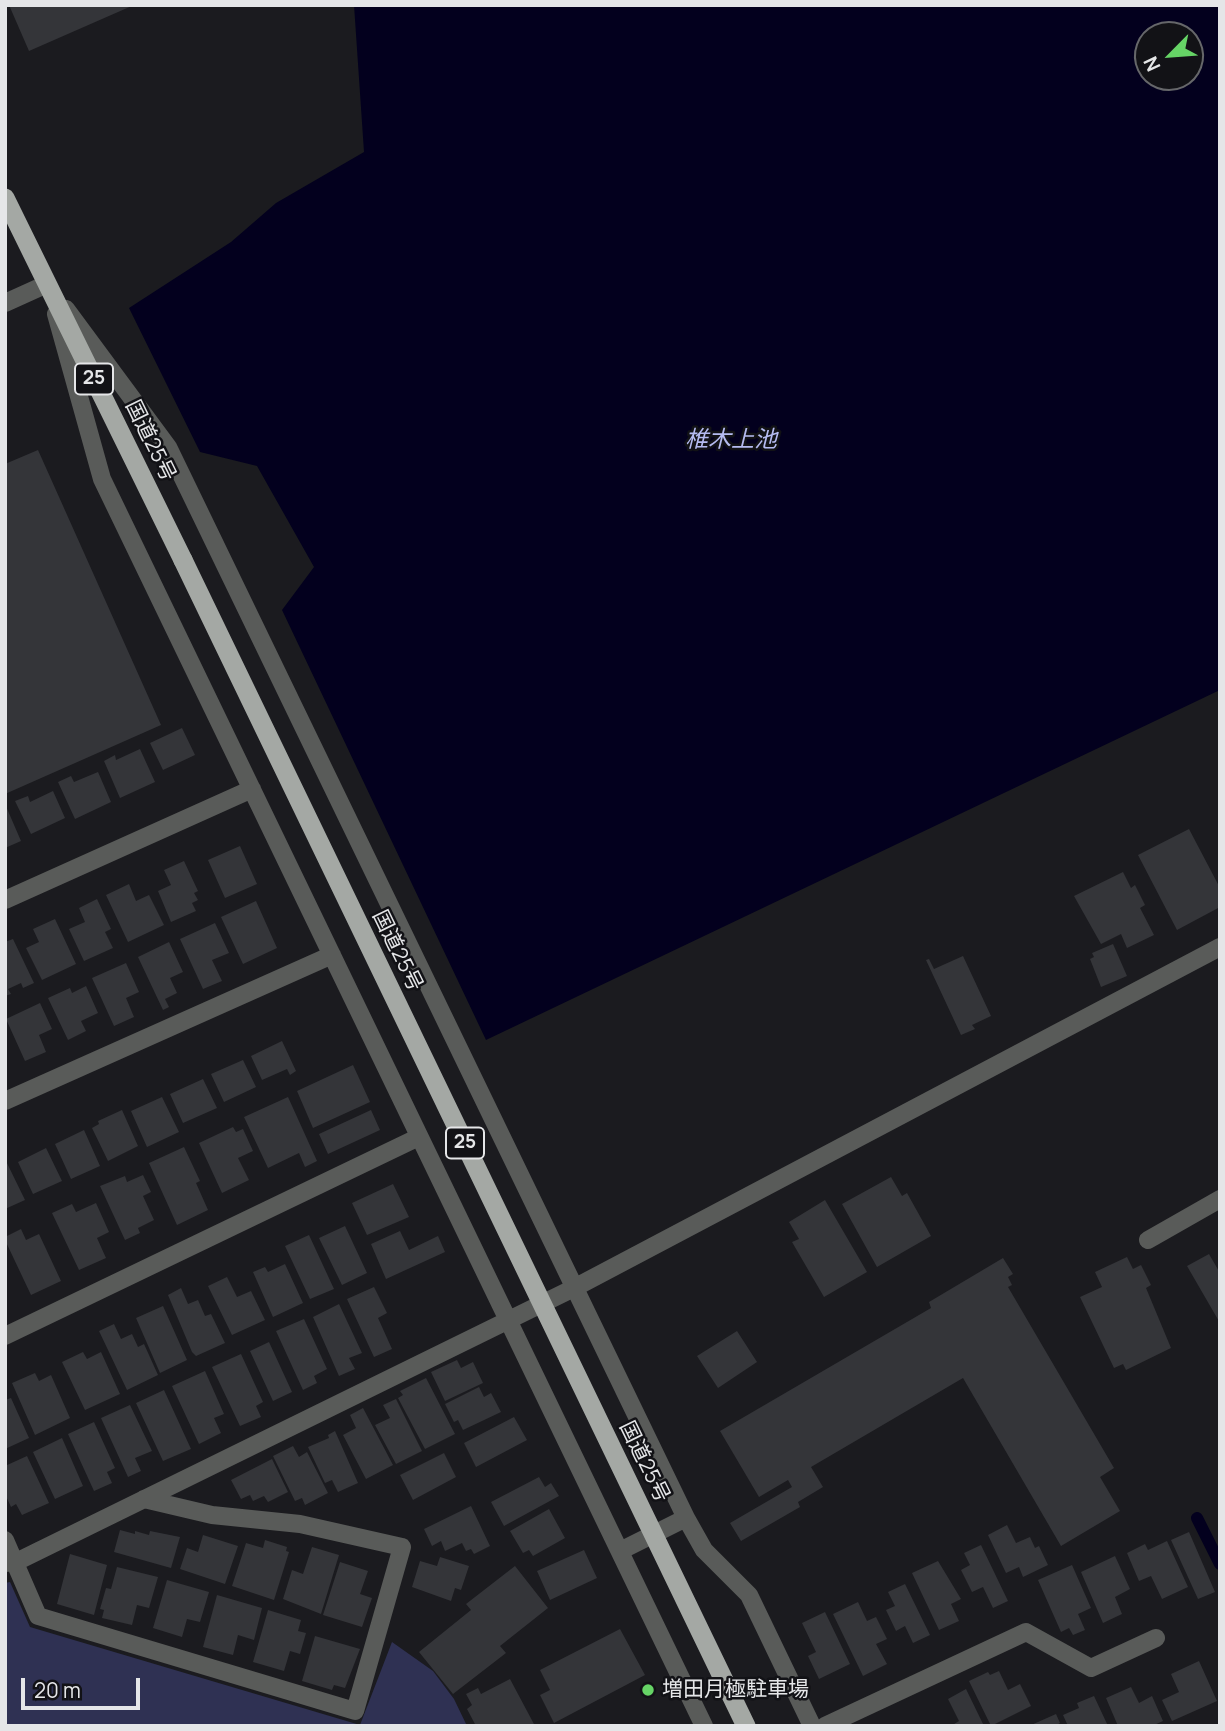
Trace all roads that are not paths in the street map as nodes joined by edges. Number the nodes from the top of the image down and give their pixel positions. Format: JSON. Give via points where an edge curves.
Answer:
{"nodes":[{"id":1,"x":5,"y":198,"type":"edge"},
{"id":2,"x":47,"y":284,"type":"junction"},
{"id":3,"x":5,"y":303,"type":"edge"},
{"id":4,"x":252,"y":789,"type":"junction"},
{"id":5,"x":5,"y":900,"type":"edge"},
{"id":6,"x":1220,"y":947,"type":"edge"},
{"id":7,"x":332,"y":955,"type":"junction"},
{"id":8,"x":5,"y":1101,"type":"edge"},
{"id":9,"x":419,"y":1137,"type":"junction"},
{"id":10,"x":1220,"y":1199,"type":"edge"},
{"id":11,"x":1148,"y":1240,"type":"dead end"},
{"id":12,"x":575,"y":1288,"type":"junction"},
{"id":13,"x":508,"y":1320,"type":"junction"},
{"id":14,"x":5,"y":1335,"type":"edge"},
{"id":15,"x":144,"y":1499,"type":"junction"},
{"id":16,"x":687,"y":1518,"type":"junction"},
{"id":17,"x":5,"y":1540,"type":"edge"},
{"id":18,"x":620,"y":1551,"type":"junction"},
{"id":19,"x":10,"y":1562,"type":"edge"},
{"id":20,"x":1156,"y":1638,"type":"dead end"},
{"id":21,"x":704,"y":1726,"type":"edge"},
{"id":22,"x":746,"y":1726,"type":"edge"},
{"id":23,"x":812,"y":1726,"type":"edge"},
{"id":24,"x":825,"y":1726,"type":"edge"}],
"edges":[{"from":1,"to":2,"type":"highway","name":"国道25号","number":"25"},
{"from":2,"to":3,"type":"street"},
{"from":2,"to":4,"type":"street","via":[[103,479]]},
{"from":2,"to":12,"type":"street","via":[[167,447]]},
{"from":2,"to":22,"type":"highway","name":"国道25号","number":"25","bridge":true},
{"from":4,"to":5,"type":"street"},
{"from":4,"to":7,"type":"street"},
{"from":6,"to":12,"type":"street"},
{"from":7,"to":8,"type":"street"},
{"from":7,"to":9,"type":"street"},
{"from":9,"to":13,"type":"street"},
{"from":9,"to":14,"type":"street"},
{"from":10,"to":11,"type":"street"},
{"from":12,"to":13,"type":"street"},
{"from":12,"to":16,"type":"street"},
{"from":13,"to":15,"type":"street"},
{"from":13,"to":18,"type":"street"},
{"from":15,"to":19,"type":"street"},
{"from":15,"to":19,"type":"street","via":[[212,1515],[300,1524],[402,1548],[355,1711],[37,1616]]},
{"from":16,"to":18,"type":"street"},
{"from":16,"to":23,"type":"street","via":[[704,1550],[749,1595]]},
{"from":17,"to":19,"type":"street"},
{"from":18,"to":21,"type":"street"},
{"from":20,"to":24,"type":"street","via":[[1091,1668],[1026,1632]]}]}
